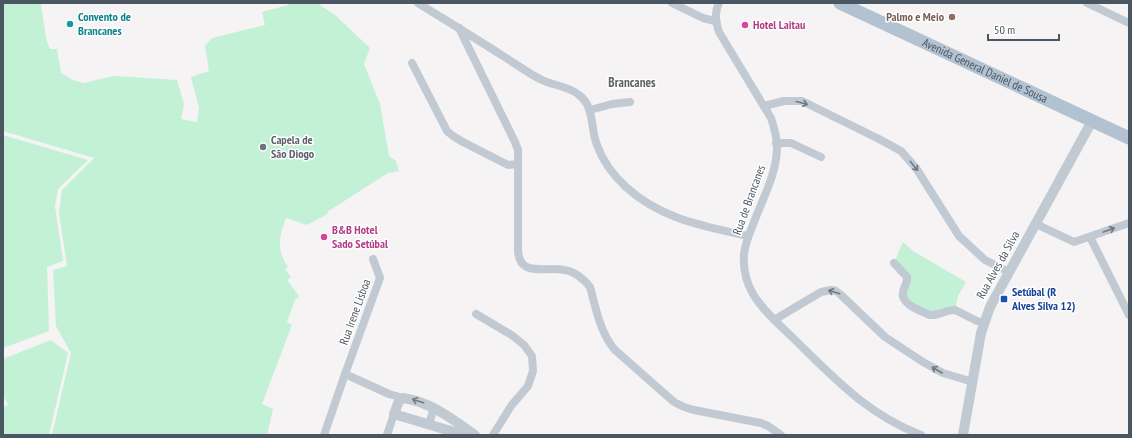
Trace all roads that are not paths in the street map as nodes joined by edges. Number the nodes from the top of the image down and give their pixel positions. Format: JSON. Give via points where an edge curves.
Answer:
{"nodes":[{"id":1,"x":418,"y":3,"type":"edge"},
{"id":2,"x":672,"y":3,"type":"edge"},
{"id":3,"x":719,"y":3,"type":"edge"},
{"id":4,"x":840,"y":3,"type":"edge"},
{"id":5,"x":1087,"y":3,"type":"edge"},
{"id":6,"x":715,"y":20,"type":"junction"},
{"id":7,"x":1129,"y":23,"type":"edge"},
{"id":8,"x":459,"y":28,"type":"junction"},
{"id":9,"x":412,"y":63,"type":"dead end"},
{"id":10,"x":630,"y":102,"type":"dead end"},
{"id":11,"x":764,"y":106,"type":"junction"},
{"id":12,"x":590,"y":110,"type":"junction"},
{"id":13,"x":1092,"y":121,"type":"junction"},
{"id":14,"x":1129,"y":138,"type":"edge"},
{"id":15,"x":776,"y":143,"type":"junction"},
{"id":16,"x":821,"y":157,"type":"dead end"},
{"id":17,"x":518,"y":164,"type":"junction"},
{"id":18,"x":1129,"y":222,"type":"edge"},
{"id":19,"x":1036,"y":224,"type":"junction"},
{"id":20,"x":748,"y":236,"type":"junction"},
{"id":21,"x":1090,"y":237,"type":"junction"},
{"id":22,"x":373,"y":259,"type":"dead end"},
{"id":23,"x":894,"y":263,"type":"dead end"},
{"id":24,"x":1009,"y":272,"type":"junction"},
{"id":25,"x":476,"y":314,"type":"dead end"},
{"id":26,"x":1129,"y":315,"type":"edge"},
{"id":27,"x":774,"y":320,"type":"junction"},
{"id":28,"x":984,"y":323,"type":"junction"},
{"id":29,"x":344,"y":374,"type":"junction"},
{"id":30,"x":973,"y":382,"type":"junction"},
{"id":31,"x":398,"y":406,"type":"junction"},
{"id":32,"x":434,"y":407,"type":"junction"},
{"id":33,"x":425,"y":423,"type":"junction"},
{"id":34,"x":324,"y":435,"type":"edge"},
{"id":35,"x":387,"y":435,"type":"edge"},
{"id":36,"x":464,"y":435,"type":"edge"},
{"id":37,"x":475,"y":435,"type":"edge"},
{"id":38,"x":493,"y":435,"type":"edge"},
{"id":39,"x":781,"y":435,"type":"edge"},
{"id":40,"x":921,"y":435,"type":"edge"},
{"id":41,"x":963,"y":435,"type":"edge"}],
"edges":[{"from":1,"to":8,"type":"street"},
{"from":2,"to":6,"type":"street","via":[[703,18]]},
{"from":3,"to":6,"type":"street"},
{"from":4,"to":13,"type":"main road","name":"Avenida General Daniel de Sousa"},
{"from":5,"to":7,"type":"street"},
{"from":6,"to":11,"type":"street","name":"Rua de Brancanes","via":[[719,32]]},
{"from":8,"to":12,"type":"street","via":[[542,80],[578,94]]},
{"from":8,"to":17,"type":"street","via":[[515,142]]},
{"from":9,"to":17,"type":"street","via":[[450,134],[508,165]]},
{"from":10,"to":12,"type":"street"},
{"from":11,"to":15,"type":"street","name":"Rua de Brancanes","via":[[771,118]]},
{"from":11,"to":24,"type":"street","one_way":true,"via":[[784,101],[802,101],[901,151],[916,168],[959,236],[985,260]]},
{"from":12,"to":20,"type":"street","via":[[596,144],[605,163],[632,193],[672,217]]},
{"from":13,"to":14,"type":"main road","name":"Avenida General Daniel de Sousa"},
{"from":13,"to":19,"type":"street","name":"Rua Alves da Silva"},
{"from":15,"to":16,"type":"street","via":[[791,142]]},
{"from":15,"to":20,"type":"street","name":"Rua de Brancanes","via":[[776,160],[772,175]]},
{"from":17,"to":39,"type":"street","via":[[520,264],[531,269],[564,270],[586,282],[609,343],[674,402],[694,410],[756,422]]},
{"from":21,"to":18,"type":"street","one_way":true},
{"from":19,"to":21,"type":"street","via":[[1074,242]]},
{"from":19,"to":24,"type":"street","name":"Rua Alves da Silva"},
{"from":20,"to":27,"type":"street","name":"Rua de Brancanes","via":[[744,252],[747,280],[753,294]]},
{"from":21,"to":26,"type":"street"},
{"from":22,"to":29,"type":"street","name":"Rua Irene Lisboa","via":[[380,278]]},
{"from":23,"to":28,"type":"street","via":[[907,277],[902,294],[908,304],[930,315],[955,310]]},
{"from":24,"to":28,"type":"street","name":"Rua Alves da Silva"},
{"from":25,"to":38,"type":"street","via":[[513,336],[532,356],[533,371],[528,386],[511,406]]},
{"from":30,"to":27,"type":"street","one_way":true,"via":[[943,373],[894,343],[836,291],[821,292]]},
{"from":27,"to":40,"type":"street","name":"Rua de Brancanes","via":[[864,404],[894,423]]},
{"from":28,"to":30,"type":"street","name":"Rua Alves da Silva"},
{"from":29,"to":31,"type":"street","via":[[389,394]]},
{"from":29,"to":34,"type":"street","name":"Rua Irene Lisboa"},
{"from":30,"to":41,"type":"street","name":"Rua Alves da Silva"},
{"from":32,"to":31,"type":"street","one_way":true,"via":[[416,399]]},
{"from":31,"to":33,"type":"street"},
{"from":31,"to":35,"type":"street"},
{"from":32,"to":33,"type":"street","via":[[430,421]]},
{"from":32,"to":37,"type":"street"},
{"from":33,"to":36,"type":"street"}]}
